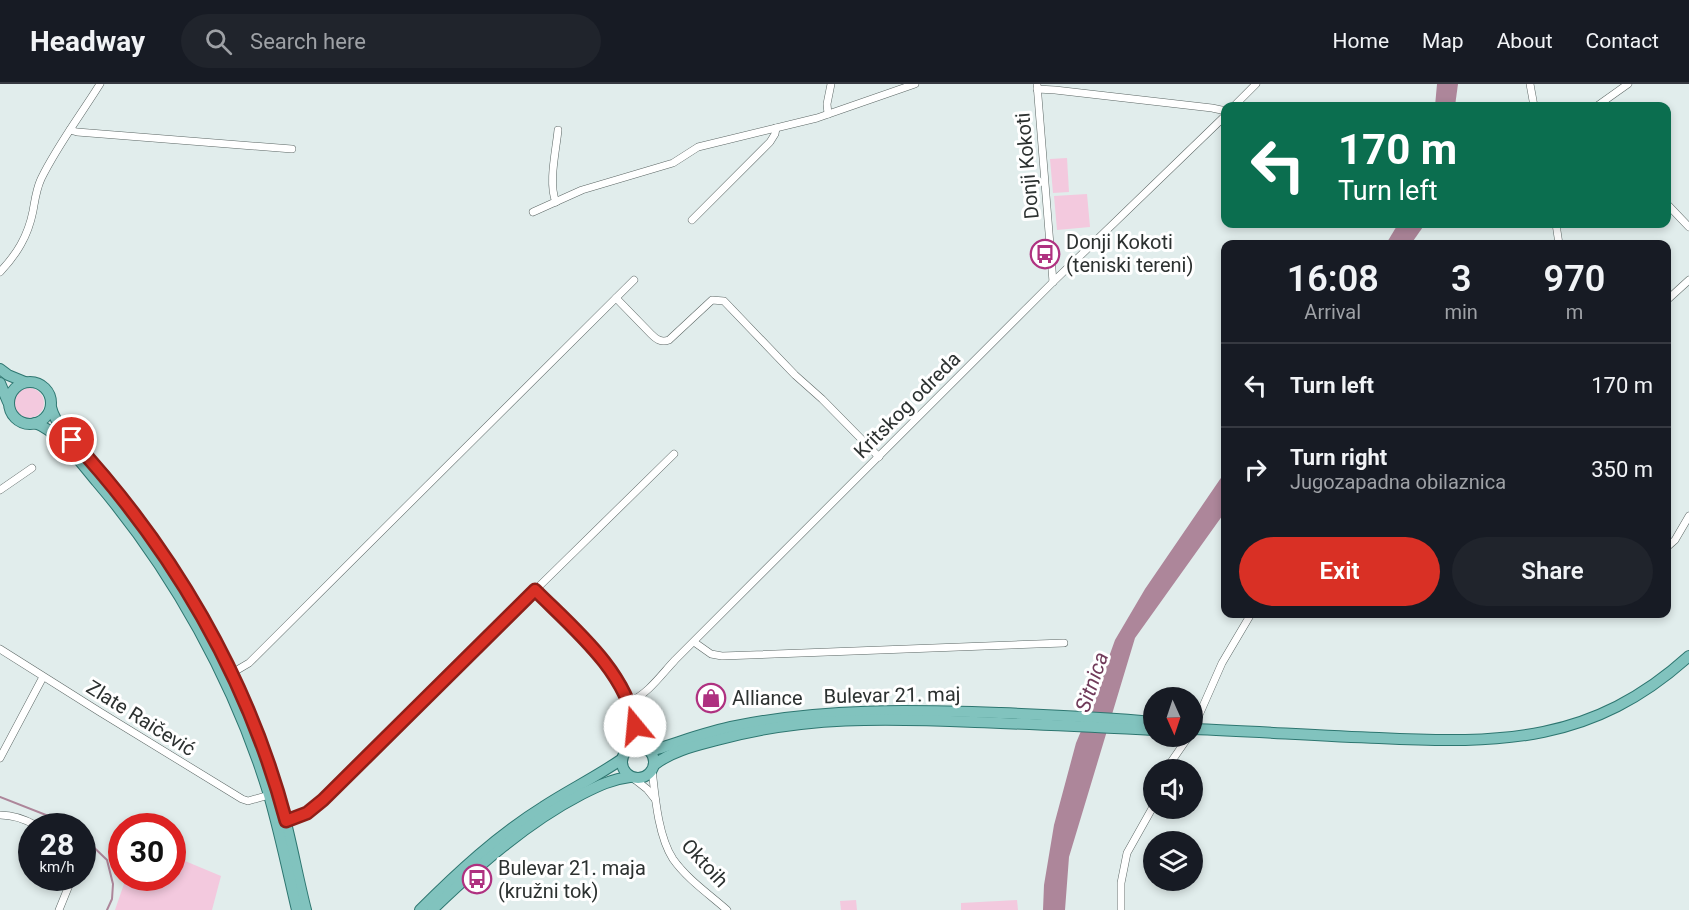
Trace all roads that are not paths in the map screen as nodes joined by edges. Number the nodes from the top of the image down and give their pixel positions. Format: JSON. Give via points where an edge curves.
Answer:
{"nodes":[{"id":1,"x":100,"y":84,"type":"edge"},
{"id":2,"x":831,"y":84,"type":"edge"},
{"id":3,"x":915,"y":84,"type":"edge"},
{"id":4,"x":1256,"y":84,"type":"edge"},
{"id":5,"x":1530,"y":84,"type":"edge"},
{"id":6,"x":1628,"y":84,"type":"edge"},
{"id":7,"x":1037,"y":87,"type":"edge"},
{"id":8,"x":1238,"y":102,"type":"edge"},
{"id":9,"x":1533,"y":102,"type":"edge"},
{"id":10,"x":1603,"y":102,"type":"edge"},
{"id":11,"x":1221,"y":111,"type":"edge"},
{"id":12,"x":828,"y":114,"type":"junction"},
{"id":13,"x":1221,"y":118,"type":"edge"},
{"id":14,"x":776,"y":128,"type":"junction"},
{"id":15,"x":70,"y":130,"type":"junction"},
{"id":16,"x":558,"y":130,"type":"dead end"},
{"id":17,"x":292,"y":149,"type":"dead end"},
{"id":18,"x":556,"y":202,"type":"junction"},
{"id":19,"x":1671,"y":208,"type":"edge"},
{"id":20,"x":532,"y":212,"type":"dead end"},
{"id":21,"x":692,"y":220,"type":"dead end"},
{"id":22,"x":1689,"y":227,"type":"edge"},
{"id":23,"x":0,"y":272,"type":"edge"},
{"id":24,"x":634,"y":280,"type":"dead end"},
{"id":25,"x":1689,"y":281,"type":"edge"},
{"id":26,"x":1053,"y":282,"type":"junction"},
{"id":27,"x":1671,"y":297,"type":"edge"},
{"id":28,"x":616,"y":298,"type":"junction"},
{"id":29,"x":0,"y":369,"type":"edge"},
{"id":30,"x":25,"y":382,"type":"junction"},
{"id":31,"x":0,"y":383,"type":"edge"},
{"id":32,"x":8,"y":403,"type":"junction"},
{"id":33,"x":51,"y":406,"type":"junction"},
{"id":34,"x":35,"y":423,"type":"junction"},
{"id":35,"x":674,"y":454,"type":"dead end"},
{"id":36,"x":879,"y":457,"type":"junction"},
{"id":37,"x":32,"y":468,"type":"dead end"},
{"id":38,"x":0,"y":490,"type":"edge"},
{"id":39,"x":1689,"y":516,"type":"edge"},
{"id":40,"x":1671,"y":544,"type":"edge"},
{"id":41,"x":535,"y":590,"type":"junction"},
{"id":42,"x":1248,"y":618,"type":"edge"},
{"id":43,"x":693,"y":642,"type":"junction"},
{"id":44,"x":1064,"y":643,"type":"dead end"},
{"id":45,"x":0,"y":649,"type":"edge"},
{"id":46,"x":1689,"y":656,"type":"edge"},
{"id":47,"x":232,"y":673,"type":"junction"},
{"id":48,"x":43,"y":677,"type":"junction"},
{"id":49,"x":629,"y":702,"type":"junction"},
{"id":50,"x":1203,"y":706,"type":"edge"},
{"id":51,"x":1069,"y":721,"type":"junction"},
{"id":52,"x":1143,"y":722,"type":"edge"},
{"id":53,"x":1119,"y":723,"type":"junction"},
{"id":54,"x":635,"y":726,"type":"junction"},
{"id":55,"x":1143,"y":728,"type":"edge"},
{"id":56,"x":1203,"y":731,"type":"edge"},
{"id":57,"x":646,"y":749,"type":"junction"},
{"id":58,"x":624,"y":755,"type":"junction"},
{"id":59,"x":0,"y":758,"type":"edge"},
{"id":60,"x":653,"y":767,"type":"junction"},
{"id":61,"x":632,"y":777,"type":"junction"},
{"id":62,"x":269,"y":795,"type":"junction"},
{"id":63,"x":657,"y":801,"type":"junction"},
{"id":64,"x":0,"y":815,"type":"edge"},
{"id":65,"x":18,"y":817,"type":"edge"},
{"id":66,"x":1146,"y":819,"type":"edge"},
{"id":67,"x":286,"y":821,"type":"junction"},
{"id":68,"x":67,"y":891,"type":"edge"},
{"id":69,"x":59,"y":910,"type":"edge"},
{"id":70,"x":297,"y":910,"type":"edge"},
{"id":71,"x":306,"y":910,"type":"edge"},
{"id":72,"x":420,"y":910,"type":"edge"},
{"id":73,"x":432,"y":910,"type":"edge"},
{"id":74,"x":727,"y":910,"type":"edge"},
{"id":75,"x":1121,"y":910,"type":"edge"}],
"edges":[{"from":1,"to":15,"type":"street"},
{"from":2,"to":12,"type":"street"},
{"from":3,"to":12,"type":"street"},
{"from":4,"to":8,"type":"street"},
{"from":5,"to":9,"type":"street"},
{"from":6,"to":10,"type":"street"},
{"from":7,"to":11,"type":"street"},
{"from":7,"to":26,"type":"street","name":"Donji Kokoti"},
{"from":12,"to":14,"type":"street"},
{"from":13,"to":26,"type":"street","name":"Kritskog odreda"},
{"from":14,"to":18,"type":"street","via":[[698,147],[673,163],[582,190]]},
{"from":14,"to":21,"type":"street","via":[[770,142]]},
{"from":15,"to":17,"type":"street"},
{"from":15,"to":23,"type":"street","via":[[39,183],[20,248]]},
{"from":16,"to":18,"type":"street","via":[[553,191]]},
{"from":18,"to":20,"type":"street"},
{"from":19,"to":22,"type":"street"},
{"from":24,"to":28,"type":"street"},
{"from":25,"to":27,"type":"street"},
{"from":26,"to":36,"type":"street","name":"Kritskog odreda"},
{"from":28,"to":36,"type":"street","via":[[656,339],[664,342],[712,300],[724,301]]},
{"from":28,"to":47,"type":"street","via":[[249,663]]},
{"from":29,"to":30,"type":"main road"},
{"from":30,"to":32,"type":"main road","via":[[13,390]]},
{"from":30,"to":33,"type":"main road","via":[[45,388]]},
{"from":31,"to":32,"type":"main road"},
{"from":32,"to":34,"type":"main road","via":[[15,418]]},
{"from":33,"to":34,"type":"main road","via":[[45,417]]},
{"from":33,"to":47,"type":"main road","via":[[58,423],[155,542],[204,619]]},
{"from":34,"to":62,"type":"main road","via":[[52,432],[88,471],[134,527],[169,581],[225,681]]},
{"from":35,"to":41,"type":"street"},
{"from":36,"to":43,"type":"street","name":"Kritskog odreda"},
{"from":37,"to":38,"type":"street"},
{"from":39,"to":40,"type":"street"},
{"from":41,"to":49,"type":"street","via":[[596,651]]},
{"from":41,"to":67,"type":"street","via":[[323,800],[307,813]]},
{"from":42,"to":50,"type":"street"},
{"from":43,"to":44,"type":"street","via":[[722,656]]},
{"from":43,"to":49,"type":"street","name":"Kritskog odreda","via":[[644,694]]},
{"from":45,"to":48,"type":"street","name":"Zlate Raičević"},
{"from":46,"to":56,"type":"main road","via":[[1660,681],[1618,706],[1568,726],[1524,736],[1420,740]]},
{"from":47,"to":67,"type":"main road"},
{"from":48,"to":59,"type":"street"},
{"from":48,"to":62,"type":"street","name":"Zlate Raičević","via":[[242,799]]},
{"from":49,"to":54,"type":"street"},
{"from":51,"to":53,"type":"main road"},
{"from":51,"to":57,"type":"main road","name":"Bulevar 21. maj","via":[[899,711],[829,713],[732,726]]},
{"from":51,"to":60,"type":"main road","name":"Bulevar 21. maj","via":[[893,718],[814,722],[736,735],[669,754]]},
{"from":52,"to":53,"type":"main road"},
{"from":53,"to":55,"type":"main road"},
{"from":54,"to":57,"type":"street"},
{"from":54,"to":58,"type":"street"},
{"from":57,"to":58,"type":"main road","via":[[636,746]]},
{"from":57,"to":60,"type":"main road","via":[[653,757]]},
{"from":58,"to":61,"type":"main road","via":[[623,770]]},
{"from":58,"to":72,"type":"main road","via":[[504,835]]},
{"from":60,"to":61,"type":"main road","via":[[647,776]]},
{"from":60,"to":63,"type":"street","name":"Oktoih"},
{"from":61,"to":63,"type":"street"},
{"from":61,"to":73,"type":"main road","via":[[602,784],[536,822]]},
{"from":62,"to":70,"type":"main road"},
{"from":63,"to":74,"type":"street","name":"Oktoih","via":[[665,841],[674,859]]},
{"from":64,"to":65,"type":"street"},
{"from":66,"to":75,"type":"street","via":[[1127,853]]},
{"from":67,"to":71,"type":"main road"},
{"from":68,"to":69,"type":"street"}]}
